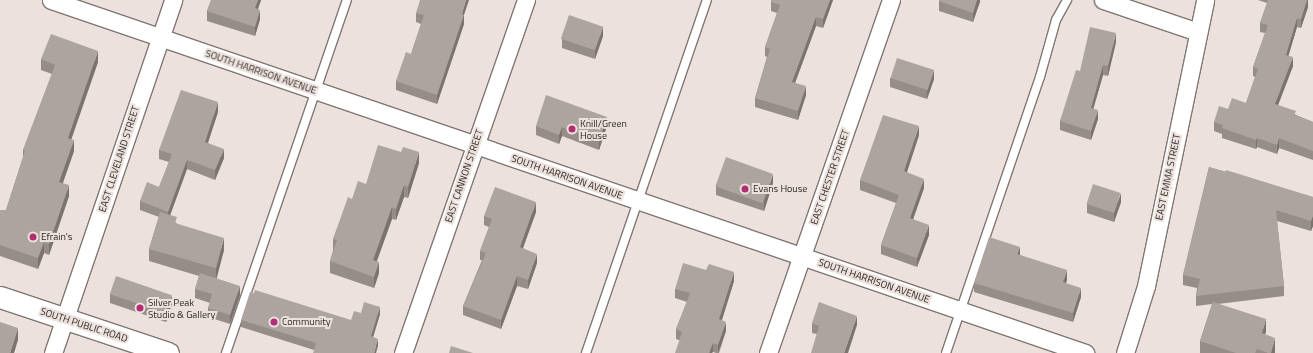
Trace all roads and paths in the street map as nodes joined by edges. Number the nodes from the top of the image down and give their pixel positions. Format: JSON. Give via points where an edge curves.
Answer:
{"nodes":[{"id":1,"x":51,"y":0,"type":"edge"},
{"id":2,"x":173,"y":0,"type":"edge"},
{"id":3,"x":347,"y":0,"type":"edge"},
{"id":4,"x":526,"y":0,"type":"edge"},
{"id":5,"x":707,"y":0,"type":"edge"},
{"id":6,"x":891,"y":0,"type":"edge"},
{"id":7,"x":1067,"y":0,"type":"edge"},
{"id":8,"x":1103,"y":0,"type":"edge"},
{"id":9,"x":1205,"y":0,"type":"edge"},
{"id":10,"x":1198,"y":32,"type":"junction"},
{"id":11,"x":160,"y":37,"type":"junction"},
{"id":12,"x":316,"y":91,"type":"junction"},
{"id":13,"x":475,"y":146,"type":"junction"},
{"id":14,"x":640,"y":201,"type":"junction"},
{"id":15,"x":803,"y":256,"type":"junction"},
{"id":16,"x":0,"y":297,"type":"edge"},
{"id":17,"x":961,"y":311,"type":"junction"},
{"id":18,"x":66,"y":318,"type":"junction"},
{"id":19,"x":54,"y":353,"type":"edge"},
{"id":20,"x":168,"y":353,"type":"edge"},
{"id":21,"x":226,"y":353,"type":"edge"},
{"id":22,"x":403,"y":353,"type":"edge"},
{"id":23,"x":586,"y":353,"type":"edge"},
{"id":24,"x":768,"y":353,"type":"edge"},
{"id":25,"x":946,"y":353,"type":"edge"},
{"id":26,"x":1084,"y":353,"type":"edge"},
{"id":27,"x":1125,"y":353,"type":"edge"}],
"edges":[{"from":1,"to":11,"type":"street","name":"SOUTH HARRISON AVENUE"},
{"from":2,"to":11,"type":"street","name":"EAST CLEVELAND STREET"},
{"from":3,"to":12,"type":"lane"},
{"from":4,"to":13,"type":"street","name":"EAST CANNON STREET"},
{"from":5,"to":14,"type":"lane"},
{"from":6,"to":15,"type":"street","name":"EAST CHESTER STREET"},
{"from":7,"to":17,"type":"lane","via":[[1056,20],[1040,77]]},
{"from":8,"to":10,"type":"street"},
{"from":9,"to":10,"type":"street","name":"EAST EMMA STREET"},
{"from":10,"to":27,"type":"street","name":"EAST EMMA STREET","via":[[1146,286]]},
{"from":11,"to":12,"type":"street","name":"SOUTH HARRISON AVENUE"},
{"from":11,"to":18,"type":"street","name":"EAST CLEVELAND STREET"},
{"from":12,"to":13,"type":"street","name":"SOUTH HARRISON AVENUE"},
{"from":12,"to":21,"type":"lane"},
{"from":13,"to":14,"type":"street","name":"SOUTH HARRISON AVENUE"},
{"from":13,"to":22,"type":"street","name":"EAST CANNON STREET"},
{"from":14,"to":15,"type":"street","name":"SOUTH HARRISON AVENUE"},
{"from":14,"to":23,"type":"lane"},
{"from":15,"to":17,"type":"street","name":"SOUTH HARRISON AVENUE"},
{"from":15,"to":24,"type":"street","name":"EAST CHESTER STREET"},
{"from":16,"to":18,"type":"street","name":"SOUTH PUBLIC ROAD"},
{"from":17,"to":25,"type":"lane"},
{"from":17,"to":26,"type":"street","name":"SOUTH HARRISON AVENUE"},
{"from":18,"to":19,"type":"street","name":"EAST CLEVELAND STREET"},
{"from":18,"to":20,"type":"street","name":"SOUTH PUBLIC ROAD"}]}
